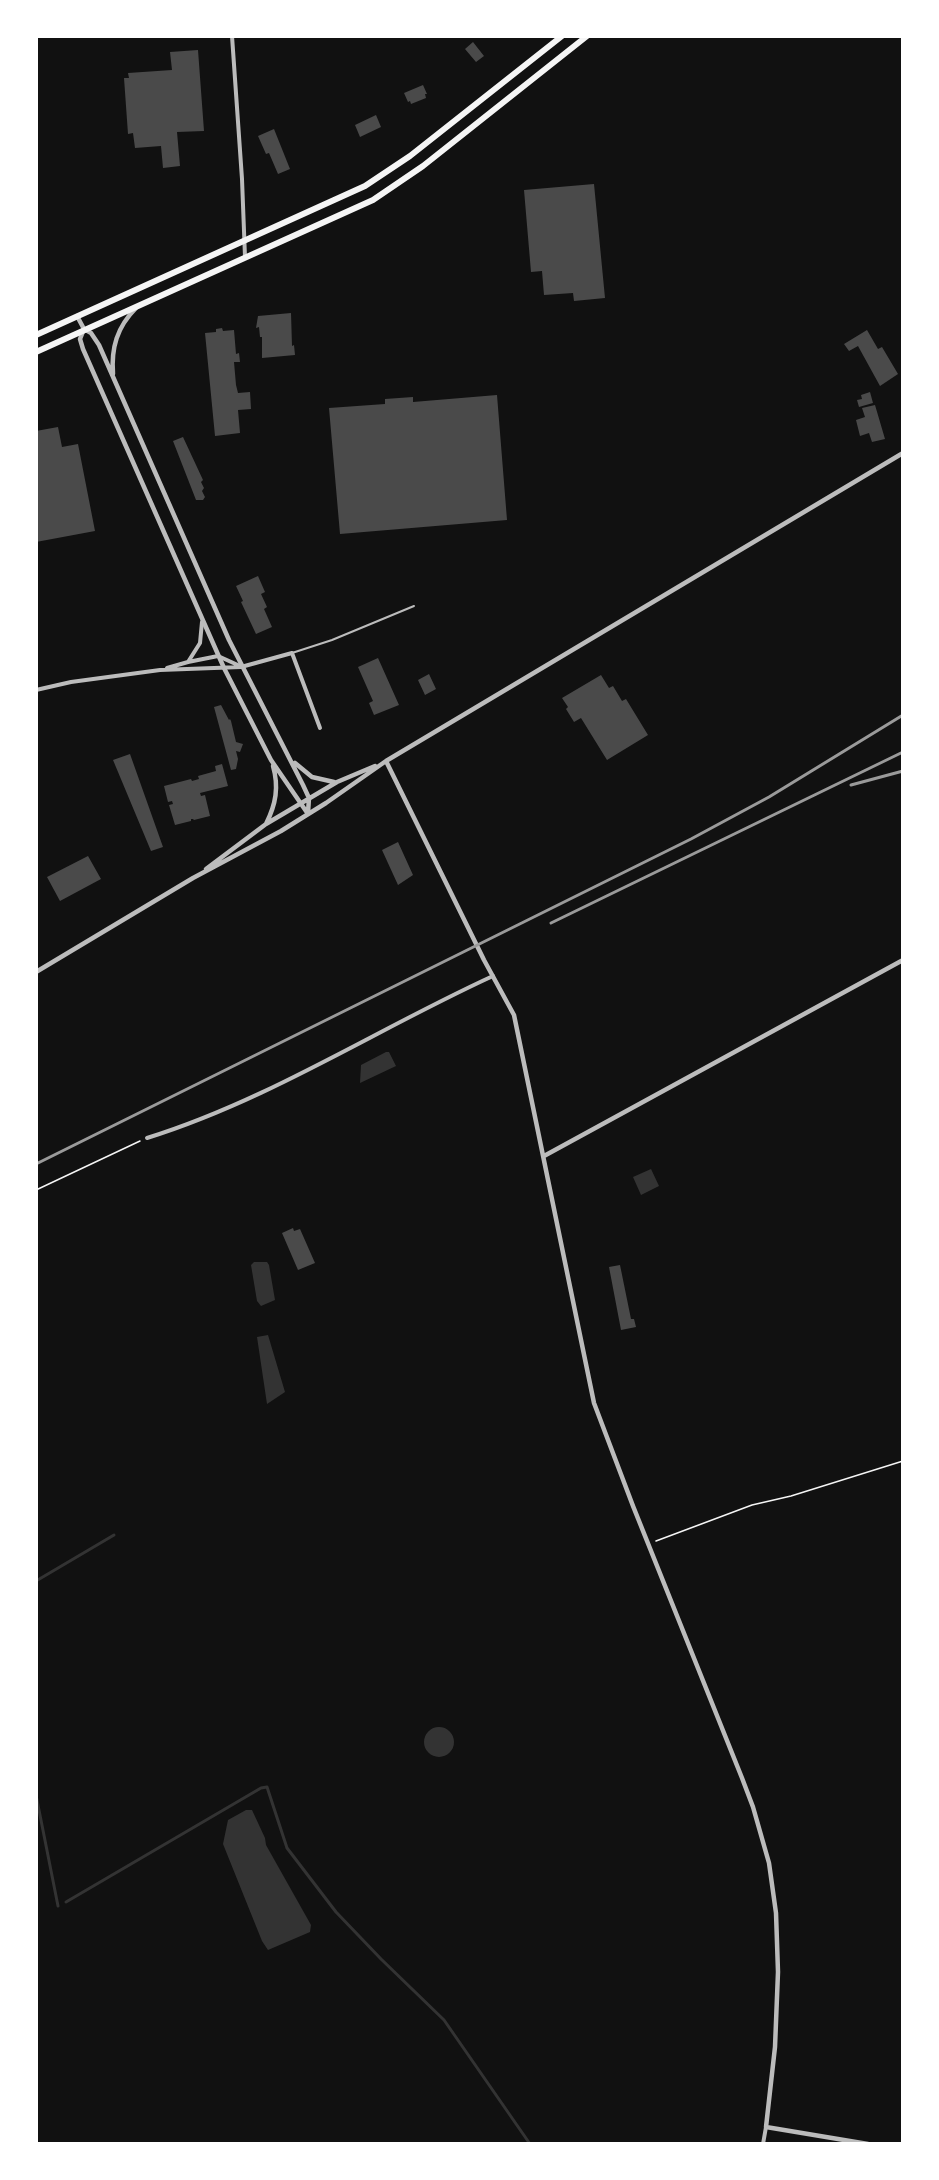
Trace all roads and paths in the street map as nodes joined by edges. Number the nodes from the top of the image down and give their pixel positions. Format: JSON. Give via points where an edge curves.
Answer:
{"nodes":[{"id":1,"x":232,"y":36,"type":"edge"},
{"id":2,"x":562,"y":36,"type":"edge"},
{"id":3,"x":587,"y":36,"type":"edge"},
{"id":4,"x":245,"y":241,"type":"junction"},
{"id":5,"x":245,"y":258,"type":"junction"},
{"id":6,"x":139,"y":305,"type":"junction"},
{"id":7,"x":77,"y":316,"type":"junction"},
{"id":8,"x":84,"y":329,"type":"junction"},
{"id":9,"x":36,"y":335,"type":"edge"},
{"id":10,"x":36,"y":352,"type":"edge"},
{"id":11,"x":114,"y":380,"type":"junction"},
{"id":12,"x":903,"y":453,"type":"edge"},
{"id":13,"x":414,"y":606,"type":"dead end"},
{"id":14,"x":202,"y":621,"type":"junction"},
{"id":15,"x":292,"y":653,"type":"junction"},
{"id":16,"x":218,"y":656,"type":"junction"},
{"id":17,"x":188,"y":662,"type":"junction"},
{"id":18,"x":241,"y":667,"type":"junction"},
{"id":19,"x":224,"y":668,"type":"junction"},
{"id":20,"x":160,"y":670,"type":"junction"},
{"id":21,"x":36,"y":690,"type":"edge"},
{"id":22,"x":320,"y":728,"type":"dead end"},
{"id":23,"x":271,"y":760,"type":"junction"},
{"id":24,"x":292,"y":760,"type":"junction"},
{"id":25,"x":386,"y":761,"type":"junction"},
{"id":26,"x":337,"y":782,"type":"junction"},
{"id":27,"x":309,"y":798,"type":"junction"},
{"id":28,"x":300,"y":803,"type":"junction"},
{"id":29,"x":308,"y":814,"type":"junction"},
{"id":30,"x":266,"y":824,"type":"junction"},
{"id":31,"x":193,"y":879,"type":"junction"},
{"id":32,"x":903,"y":960,"type":"edge"},
{"id":33,"x":36,"y":972,"type":"edge"},
{"id":34,"x":493,"y":976,"type":"junction"},
{"id":35,"x":147,"y":1138,"type":"joint"},
{"id":36,"x":544,"y":1156,"type":"junction"},
{"id":37,"x":36,"y":1190,"type":"edge"},
{"id":38,"x":903,"y":1461,"type":"edge"},
{"id":39,"x":648,"y":1544,"type":"junction"},
{"id":40,"x":766,"y":2127,"type":"junction"},
{"id":41,"x":763,"y":2144,"type":"edge"},
{"id":42,"x":868,"y":2144,"type":"edge"}],
"edges":[{"from":1,"to":4,"type":"street"},
{"from":2,"to":4,"type":"main road","via":[[380,177]]},
{"from":3,"to":5,"type":"main road","via":[[398,185],[359,208]]},
{"from":4,"to":5,"type":"street"},
{"from":4,"to":7,"type":"main road"},
{"from":5,"to":6,"type":"main road"},
{"from":6,"to":8,"type":"main road"},
{"from":6,"to":11,"type":"street","via":[[116,338]]},
{"from":7,"to":8,"type":"street"},
{"from":7,"to":9,"type":"main road"},
{"from":8,"to":10,"type":"main road"},
{"from":8,"to":11,"type":"street","via":[[96,339]]},
{"from":8,"to":14,"type":"street","via":[[80,339],[83,349]]},
{"from":11,"to":18,"type":"street"},
{"from":12,"to":25,"type":"street"},
{"from":13,"to":15,"type":"lane"},
{"from":14,"to":16,"type":"street"},
{"from":14,"to":17,"type":"street","via":[[200,643]]},
{"from":15,"to":18,"type":"street"},
{"from":15,"to":22,"type":"street"},
{"from":16,"to":17,"type":"street"},
{"from":16,"to":18,"type":"street"},
{"from":16,"to":19,"type":"street"},
{"from":17,"to":20,"type":"street"},
{"from":18,"to":19,"type":"street"},
{"from":18,"to":24,"type":"street"},
{"from":19,"to":20,"type":"street"},
{"from":19,"to":23,"type":"street"},
{"from":20,"to":21,"type":"street"},
{"from":23,"to":28,"type":"street"},
{"from":23,"to":30,"type":"street","via":[[276,796]]},
{"from":24,"to":26,"type":"street","via":[[312,777]]},
{"from":24,"to":27,"type":"street"},
{"from":25,"to":26,"type":"street"},
{"from":25,"to":29,"type":"street"},
{"from":25,"to":34,"type":"street"},
{"from":26,"to":27,"type":"street"},
{"from":27,"to":28,"type":"street"},
{"from":27,"to":29,"type":"street"},
{"from":28,"to":29,"type":"street"},
{"from":28,"to":30,"type":"street"},
{"from":29,"to":31,"type":"street"},
{"from":30,"to":31,"type":"street"},
{"from":31,"to":33,"type":"street"},
{"from":32,"to":36,"type":"street"},
{"from":34,"to":35,"type":"street","via":[[276,1085]]},
{"from":34,"to":36,"type":"street","via":[[517,1024]]},
{"from":35,"to":37,"type":"path"},
{"from":36,"to":39,"type":"street","via":[[594,1403]]},
{"from":38,"to":39,"type":"path","via":[[752,1505]]},
{"from":39,"to":40,"type":"street","via":[[746,1788],[769,1863],[778,1972]]},
{"from":40,"to":41,"type":"street"},
{"from":40,"to":42,"type":"street"}]}
